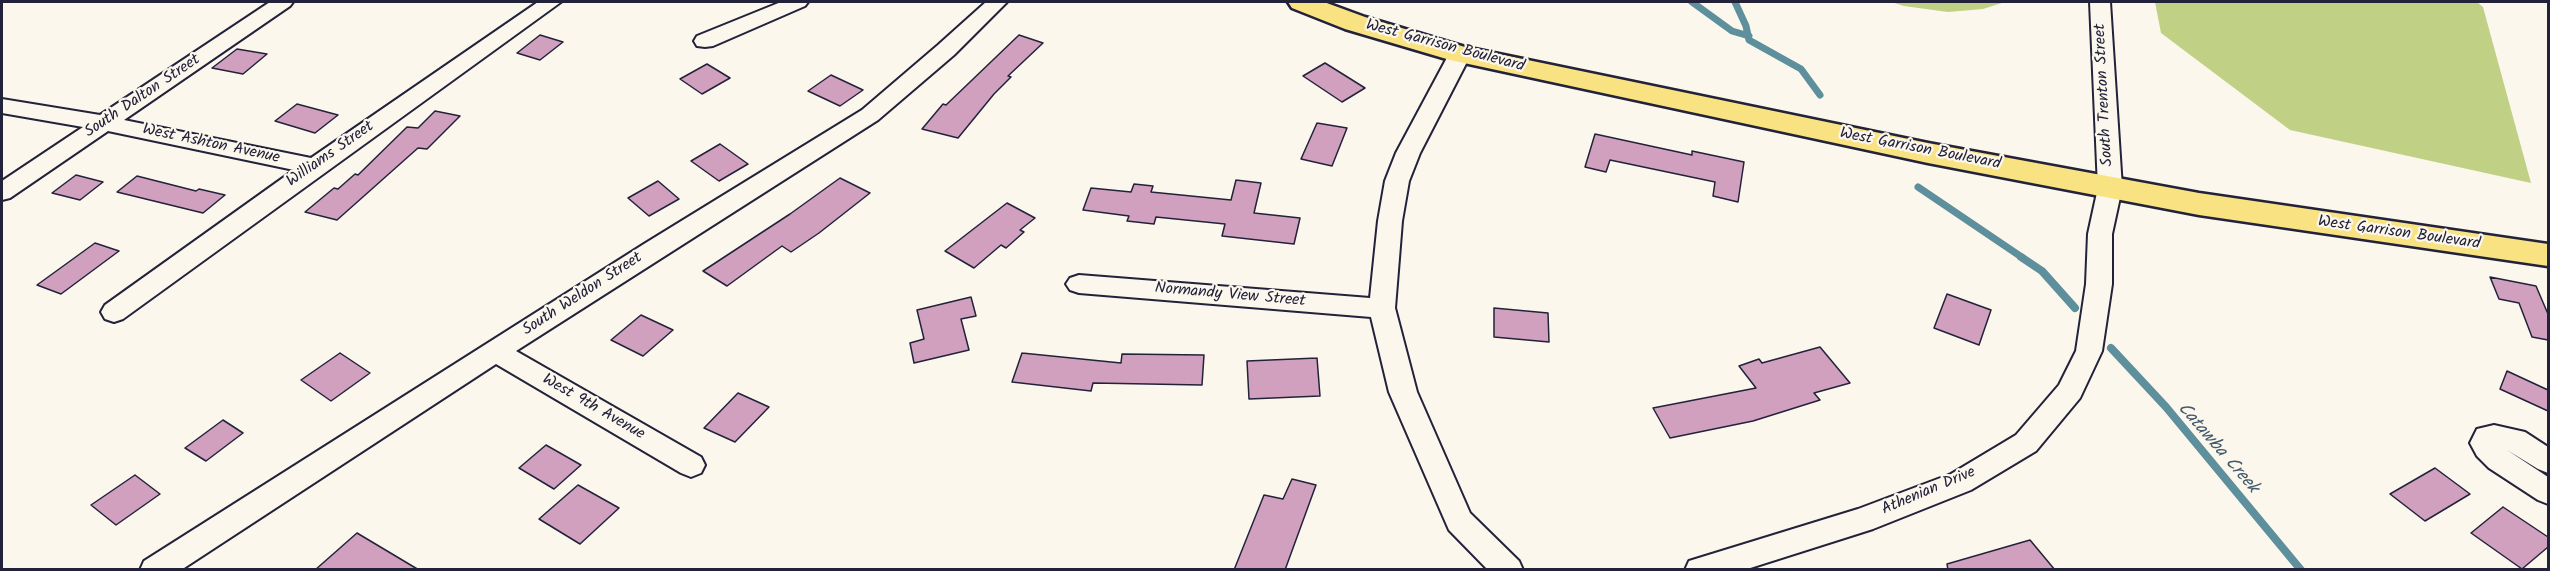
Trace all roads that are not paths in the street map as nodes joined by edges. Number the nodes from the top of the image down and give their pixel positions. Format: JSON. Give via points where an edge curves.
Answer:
{"nodes":[{"id":1,"x":283,"y":2,"type":"edge"},
{"id":2,"x":551,"y":2,"type":"edge"},
{"id":3,"x":798,"y":2,"type":"edge"},
{"id":4,"x":997,"y":2,"type":"edge"},
{"id":5,"x":1301,"y":2,"type":"edge"},
{"id":6,"x":2100,"y":2,"type":"edge"},
{"id":7,"x":705,"y":41,"type":"dead end"},
{"id":8,"x":1460,"y":54,"type":"junction"},
{"id":9,"x":3,"y":108,"type":"edge"},
{"id":10,"x":105,"y":123,"type":"junction"},
{"id":11,"x":315,"y":167,"type":"junction"},
{"id":12,"x":2110,"y":188,"type":"junction"},
{"id":13,"x":2,"y":192,"type":"edge"},
{"id":14,"x":2548,"y":255,"type":"edge"},
{"id":15,"x":1079,"y":284,"type":"dead end"},
{"id":16,"x":1382,"y":308,"type":"junction"},
{"id":17,"x":114,"y":312,"type":"dead end"},
{"id":18,"x":495,"y":351,"type":"junction"},
{"id":19,"x":2548,"y":461,"type":"edge"},
{"id":20,"x":692,"y":465,"type":"dead end"},
{"id":21,"x":2548,"y":492,"type":"edge"},
{"id":22,"x":155,"y":570,"type":"edge"},
{"id":23,"x":1508,"y":570,"type":"edge"},
{"id":24,"x":1700,"y":570,"type":"edge"}],
"edges":[{"from":1,"to":10,"type":"street","name":"South Dalton Street"},
{"from":2,"to":11,"type":"street","name":"Williams Street"},
{"from":3,"to":7,"type":"street"},
{"from":4,"to":18,"type":"street","name":"South Weldon Street","via":[[870,115]]},
{"from":5,"to":8,"type":"main road","name":"West Garrison Boulevard","via":[[1355,23]]},
{"from":6,"to":12,"type":"street","name":"South Trenton Street"},
{"from":8,"to":12,"type":"main road","name":"West Garrison Boulevard"},
{"from":8,"to":16,"type":"street","via":[[1397,181]]},
{"from":9,"to":10,"type":"street","name":"West Ashton Avenue"},
{"from":10,"to":11,"type":"street","name":"West Ashton Avenue"},
{"from":10,"to":13,"type":"street","name":"South Dalton Street"},
{"from":11,"to":17,"type":"street","name":"Williams Street"},
{"from":12,"to":14,"type":"main road","name":"West Garrison Boulevard","via":[[2292,219]]},
{"from":12,"to":24,"type":"street","name":"Athenian Drive","via":[[2100,234],[2099,284],[2089,351],[2070,391],[2026,443],[1961,482],[1863,520]]},
{"from":15,"to":16,"type":"street","name":"Normandy View Street"},
{"from":16,"to":23,"type":"street","via":[[1403,392],[1459,521]]},
{"from":18,"to":20,"type":"street","name":"West 9th Avenue"},
{"from":18,"to":22,"type":"street","name":"South Weldon Street"},
{"from":19,"to":21,"type":"street","via":[[2508,439],[2487,437],[2484,443],[2499,460]]}]}
